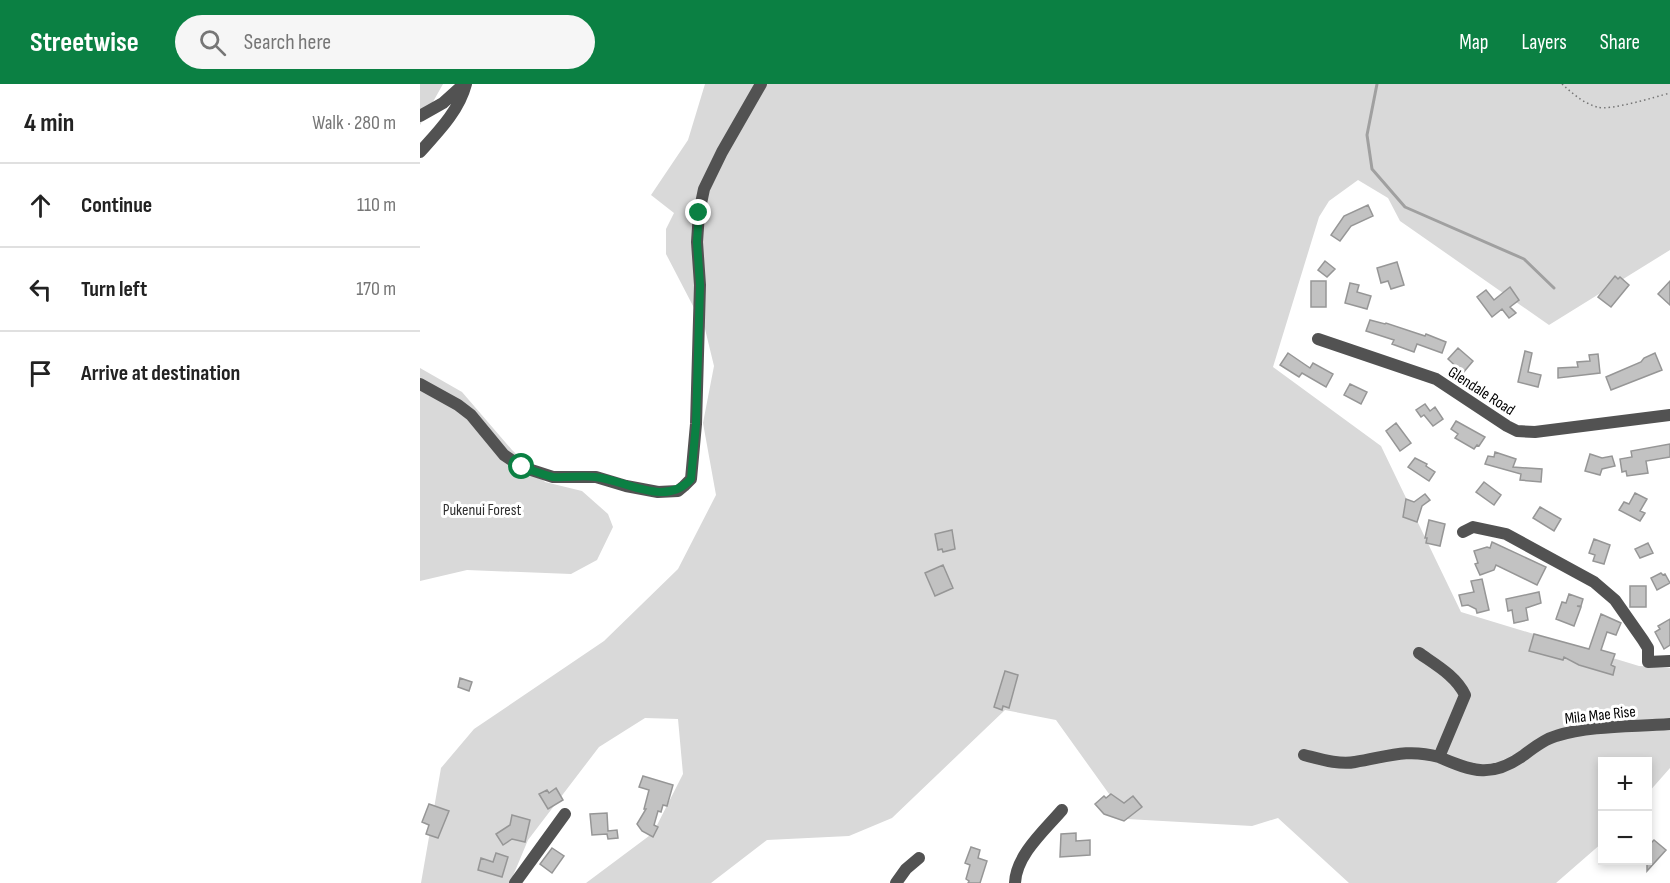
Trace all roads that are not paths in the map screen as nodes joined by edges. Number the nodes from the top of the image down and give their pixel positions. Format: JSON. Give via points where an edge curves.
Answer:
{"nodes":[{"id":1,"x":465,"y":84,"type":"edge"},
{"id":2,"x":761,"y":84,"type":"edge"},
{"id":3,"x":420,"y":116,"type":"edge"},
{"id":4,"x":420,"y":152,"type":"edge"},
{"id":5,"x":1318,"y":339,"type":"dead end"},
{"id":6,"x":420,"y":384,"type":"edge"},
{"id":7,"x":1670,"y":415,"type":"edge"},
{"id":8,"x":1463,"y":532,"type":"dead end"},
{"id":9,"x":1419,"y":653,"type":"dead end"},
{"id":10,"x":1670,"y":661,"type":"edge"},
{"id":11,"x":1670,"y":724,"type":"edge"},
{"id":12,"x":1304,"y":755,"type":"dead end"},
{"id":13,"x":1439,"y":757,"type":"junction"},
{"id":14,"x":1062,"y":810,"type":"dead end"},
{"id":15,"x":565,"y":814,"type":"dead end"},
{"id":16,"x":919,"y":858,"type":"dead end"},
{"id":17,"x":515,"y":883,"type":"edge"},
{"id":18,"x":896,"y":883,"type":"edge"},
{"id":19,"x":1015,"y":883,"type":"edge"}],
"edges":[{"from":1,"to":3,"type":"street"},
{"from":1,"to":4,"type":"street","via":[[463,95],[448,119]]},
{"from":2,"to":6,"type":"street","via":[[704,189],[699,213],[696,424],[691,479],[684,486],[658,492],[596,477],[553,477],[522,467],[504,455],[471,415]]},
{"from":5,"to":7,"type":"street","name":"Glendale Road","via":[[1436,379],[1517,431]]},
{"from":8,"to":10,"type":"street","via":[[1473,527],[1506,534],[1594,582],[1615,600],[1643,640],[1648,648],[1648,662]]},
{"from":9,"to":13,"type":"street","via":[[1449,674],[1465,695]]},
{"from":11,"to":13,"type":"street","name":"Mila Mae Rise","via":[[1582,730],[1553,737],[1511,764],[1492,771],[1474,771]]},
{"from":12,"to":13,"type":"street","name":"Mila Mae Rise","via":[[1353,763],[1407,752]]},
{"from":14,"to":19,"type":"street","via":[[1030,848]]},
{"from":15,"to":17,"type":"street"},
{"from":16,"to":18,"type":"street"}]}
